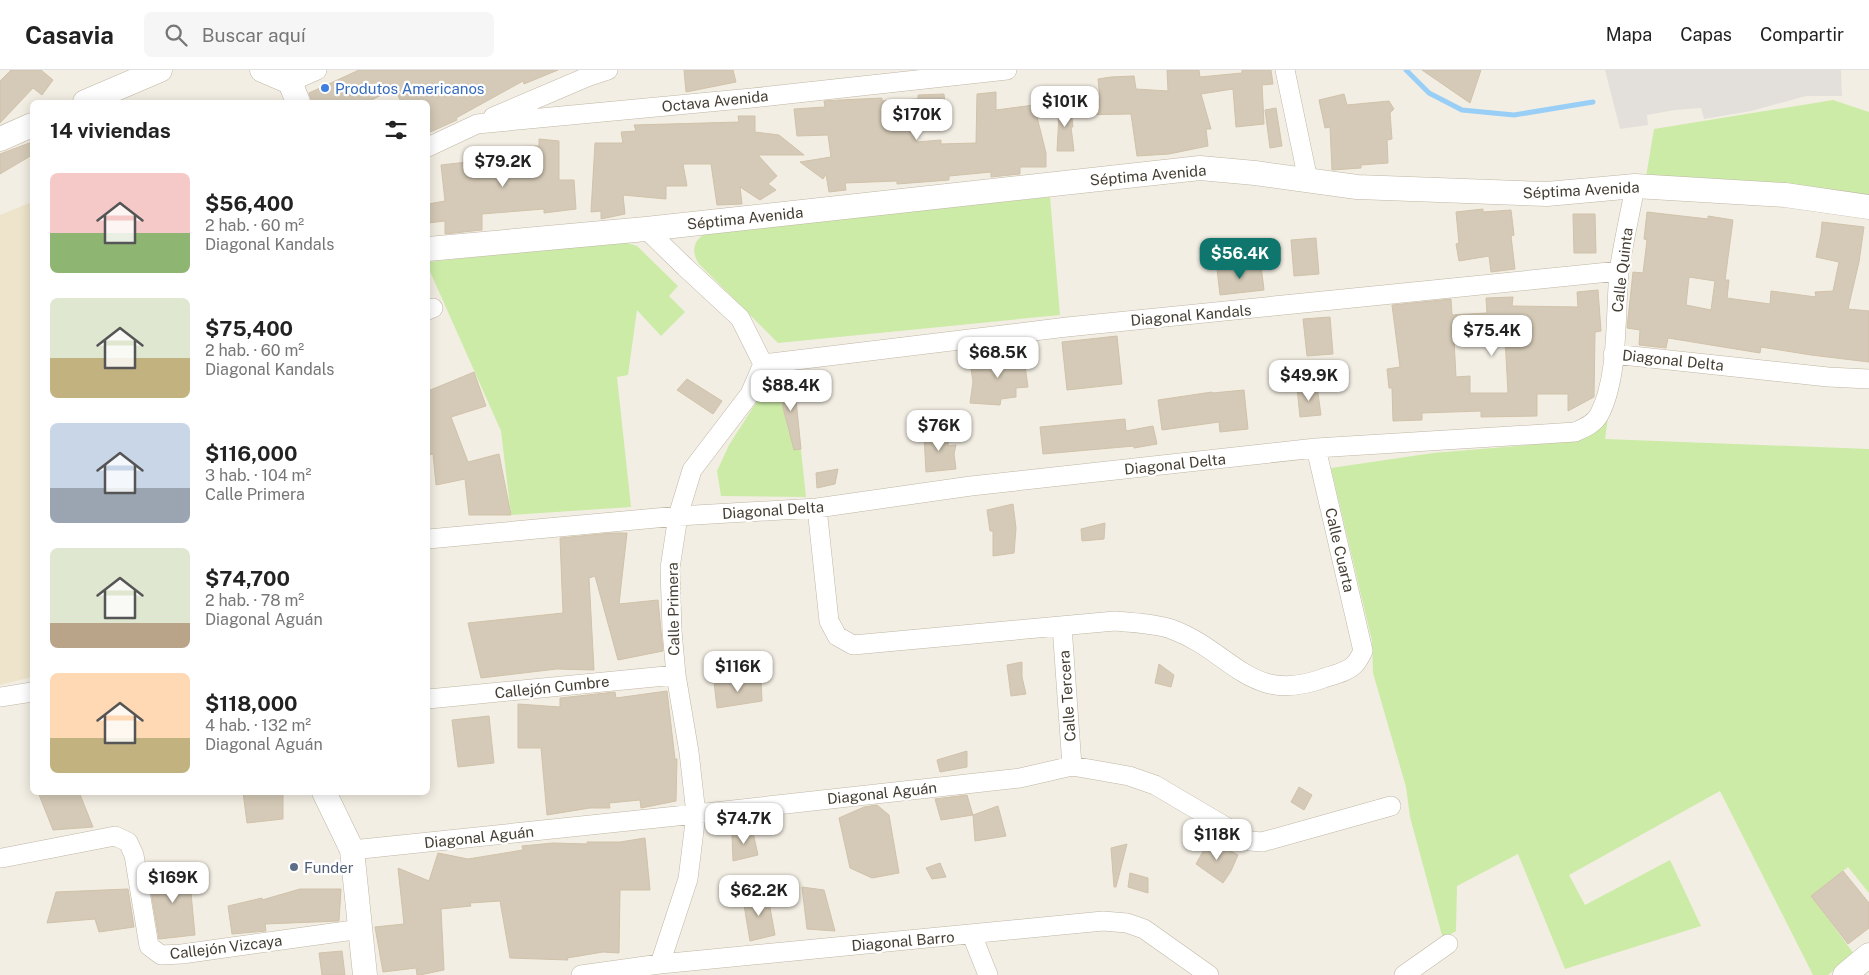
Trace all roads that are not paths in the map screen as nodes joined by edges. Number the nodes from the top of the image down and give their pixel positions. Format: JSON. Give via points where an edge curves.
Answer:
{"nodes":[{"id":1,"x":160,"y":70,"type":"edge"},
{"id":2,"x":262,"y":70,"type":"edge"},
{"id":3,"x":317,"y":70,"type":"edge"},
{"id":4,"x":608,"y":70,"type":"edge"},
{"id":5,"x":1007,"y":70,"type":"edge"},
{"id":6,"x":1285,"y":70,"type":"edge"},
{"id":7,"x":294,"y":92,"type":"edge"},
{"id":8,"x":90,"y":100,"type":"edge"},
{"id":9,"x":477,"y":124,"type":"junction"},
{"id":10,"x":30,"y":126,"type":"edge"},
{"id":11,"x":0,"y":139,"type":"edge"},
{"id":12,"x":430,"y":146,"type":"edge"},
{"id":13,"x":1308,"y":180,"type":"junction"},
{"id":14,"x":1635,"y":186,"type":"junction"},
{"id":15,"x":1869,"y":207,"type":"edge"},
{"id":16,"x":646,"y":229,"type":"junction"},
{"id":17,"x":430,"y":249,"type":"edge"},
{"id":18,"x":1620,"y":271,"type":"junction"},
{"id":19,"x":1613,"y":354,"type":"junction"},
{"id":20,"x":763,"y":364,"type":"junction"},
{"id":21,"x":1869,"y":379,"type":"edge"},
{"id":22,"x":1316,"y":448,"type":"junction"},
{"id":23,"x":816,"y":508,"type":"junction"},
{"id":24,"x":678,"y":516,"type":"junction"},
{"id":25,"x":430,"y":539,"type":"edge"},
{"id":26,"x":1062,"y":626,"type":"junction"},
{"id":27,"x":676,"y":675,"type":"junction"},
{"id":28,"x":30,"y":692,"type":"edge"},
{"id":29,"x":0,"y":697,"type":"edge"},
{"id":30,"x":430,"y":699,"type":"edge"},
{"id":31,"x":1072,"y":766,"type":"junction"},
{"id":32,"x":325,"y":795,"type":"edge"},
{"id":33,"x":1391,"y":806,"type":"dead end"},
{"id":34,"x":696,"y":814,"type":"junction"},
{"id":35,"x":352,"y":850,"type":"junction"},
{"id":36,"x":2,"y":858,"type":"dead end"},
{"id":37,"x":361,"y":929,"type":"junction"},
{"id":38,"x":972,"y":934,"type":"junction"},
{"id":39,"x":1448,"y":944,"type":"dead end"},
{"id":40,"x":1869,"y":955,"type":"edge"},
{"id":41,"x":660,"y":964,"type":"junction"},
{"id":42,"x":365,"y":975,"type":"edge"},
{"id":43,"x":581,"y":975,"type":"edge"},
{"id":44,"x":988,"y":975,"type":"edge"},
{"id":45,"x":1210,"y":975,"type":"edge"},
{"id":46,"x":1404,"y":975,"type":"edge"},
{"id":47,"x":1845,"y":975,"type":"edge"}],
"edges":[{"from":1,"to":8,"type":"street"},
{"from":2,"to":7,"type":"street"},
{"from":3,"to":7,"type":"street"},
{"from":4,"to":9,"type":"street"},
{"from":5,"to":9,"type":"street","name":"Octava Avenida"},
{"from":6,"to":13,"type":"street"},
{"from":9,"to":12,"type":"street","name":"Octava Avenida"},
{"from":10,"to":11,"type":"street"},
{"from":13,"to":14,"type":"street","name":"Séptima Avenida","via":[[1357,187],[1547,194]]},
{"from":13,"to":16,"type":"street","name":"Séptima Avenida","via":[[1200,168]]},
{"from":14,"to":15,"type":"street","name":"Séptima Avenida","via":[[1785,195]]},
{"from":14,"to":18,"type":"street","name":"Calle Quinta"},
{"from":16,"to":17,"type":"street","name":"Séptima Avenida"},
{"from":16,"to":20,"type":"street","via":[[740,318]]},
{"from":18,"to":19,"type":"street","name":"Calle Quinta"},
{"from":18,"to":20,"type":"street","name":"Diagonal Kandals","via":[[1066,327]]},
{"from":19,"to":21,"type":"street","name":"Diagonal Delta"},
{"from":19,"to":22,"type":"street","name":"Diagonal Delta","via":[[1605,402],[1598,417],[1588,427],[1575,432]]},
{"from":20,"to":24,"type":"street","name":"Calle Primera","via":[[750,394],[692,470]]},
{"from":22,"to":23,"type":"street","name":"Diagonal Delta","via":[[971,486]]},
{"from":22,"to":26,"type":"street","name":"Calle Cuarta","via":[[1363,651],[1355,665],[1319,680],[1286,687],[1264,683],[1243,673],[1209,649],[1171,629],[1115,621]]},
{"from":23,"to":24,"type":"street","name":"Diagonal Delta"},
{"from":23,"to":26,"type":"street","via":[[829,621],[837,636],[853,645]]},
{"from":24,"to":25,"type":"street","name":"Diagonal Delta"},
{"from":24,"to":27,"type":"street","name":"Calle Primera","via":[[670,568]]},
{"from":26,"to":31,"type":"street","name":"Calle Tercera"},
{"from":27,"to":30,"type":"street","name":"Callejón Cumbre"},
{"from":27,"to":34,"type":"street","name":"Calle Primera"},
{"from":28,"to":29,"type":"street"},
{"from":31,"to":33,"type":"street","name":"Diagonal Aguán","via":[[1129,776],[1155,785],[1250,841],[1262,842]]},
{"from":31,"to":34,"type":"street","name":"Diagonal Aguán","via":[[1020,778]]},
{"from":32,"to":35,"type":"street"},
{"from":34,"to":35,"type":"street","name":"Diagonal Aguán"},
{"from":34,"to":41,"type":"street","name":"Calle Primera","via":[[688,879]]},
{"from":35,"to":37,"type":"street"},
{"from":36,"to":37,"type":"street","name":"Callejón Vizcaya","via":[[115,836],[128,842],[134,855],[149,946],[162,955]]},
{"from":37,"to":42,"type":"street"},
{"from":38,"to":41,"type":"street","name":"Diagonal Barro"},
{"from":38,"to":44,"type":"street"},
{"from":38,"to":45,"type":"street","name":"Diagonal Barro","via":[[1103,921],[1127,923],[1144,929]]},
{"from":39,"to":46,"type":"street"},
{"from":40,"to":47,"type":"street"},
{"from":41,"to":43,"type":"street","name":"Diagonal Barro"}]}
